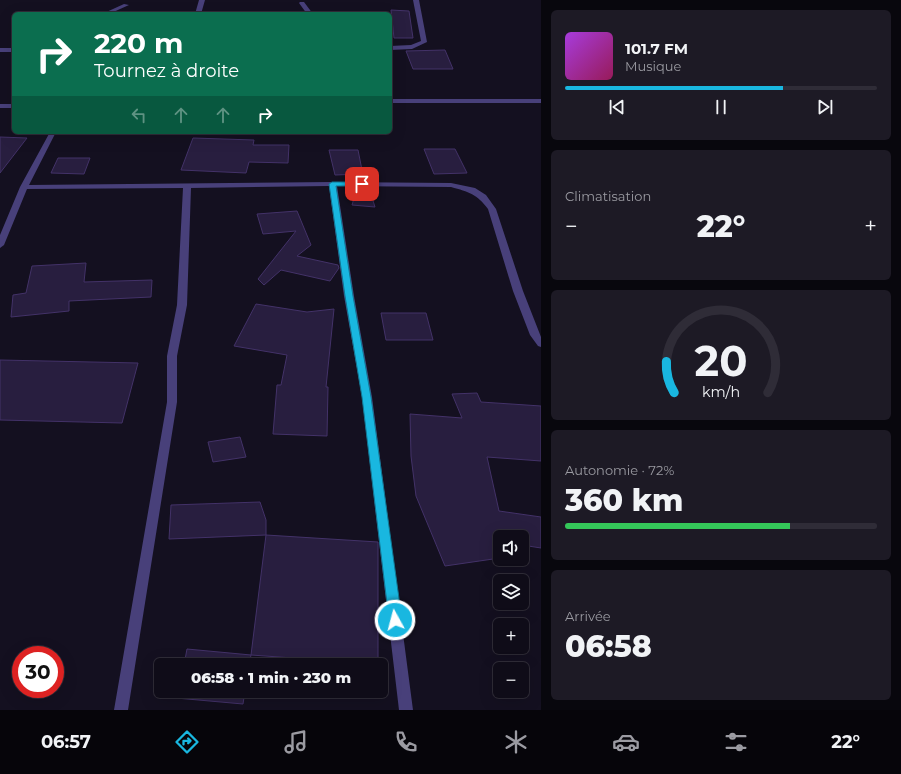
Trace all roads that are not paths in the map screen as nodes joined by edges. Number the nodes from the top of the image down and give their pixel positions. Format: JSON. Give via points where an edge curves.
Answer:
{"nodes":[{"id":1,"x":202,"y":0,"type":"edge"},
{"id":2,"x":416,"y":0,"type":"edge"},
{"id":3,"x":302,"y":3,"type":"dead end"},
{"id":4,"x":126,"y":5,"type":"dead end"},
{"id":5,"x":110,"y":12,"type":"edge"},
{"id":6,"x":199,"y":12,"type":"edge"},
{"id":7,"x":309,"y":12,"type":"edge"},
{"id":8,"x":392,"y":48,"type":"edge"},
{"id":9,"x":0,"y":50,"type":"edge"},
{"id":10,"x":12,"y":50,"type":"edge"},
{"id":11,"x":392,"y":101,"type":"edge"},
{"id":12,"x":541,"y":101,"type":"edge"},
{"id":13,"x":0,"y":106,"type":"edge"},
{"id":14,"x":12,"y":106,"type":"edge"},
{"id":15,"x":52,"y":134,"type":"edge"},
{"id":16,"x":332,"y":184,"type":"junction"},
{"id":17,"x":187,"y":186,"type":"junction"},
{"id":18,"x":24,"y":187,"type":"junction"},
{"id":19,"x":0,"y":245,"type":"edge"},
{"id":20,"x":541,"y":344,"type":"edge"},
{"id":21,"x":121,"y":710,"type":"edge"},
{"id":22,"x":406,"y":710,"type":"edge"}],
"edges":[{"from":1,"to":6,"type":"street"},
{"from":2,"to":8,"type":"street","via":[[424,42],[409,48]]},
{"from":3,"to":7,"type":"street"},
{"from":4,"to":5,"type":"street"},
{"from":9,"to":10,"type":"street"},
{"from":11,"to":12,"type":"street"},
{"from":13,"to":14,"type":"street"},
{"from":15,"to":18,"type":"street"},
{"from":16,"to":17,"type":"street"},
{"from":16,"to":20,"type":"street","via":[[451,185],[472,190],[483,197],[492,209],[518,291]]},
{"from":16,"to":22,"type":"street","via":[[369,413]]},
{"from":17,"to":18,"type":"street"},
{"from":17,"to":21,"type":"street","via":[[182,305],[172,356],[172,402]]},
{"from":18,"to":19,"type":"street"}]}
